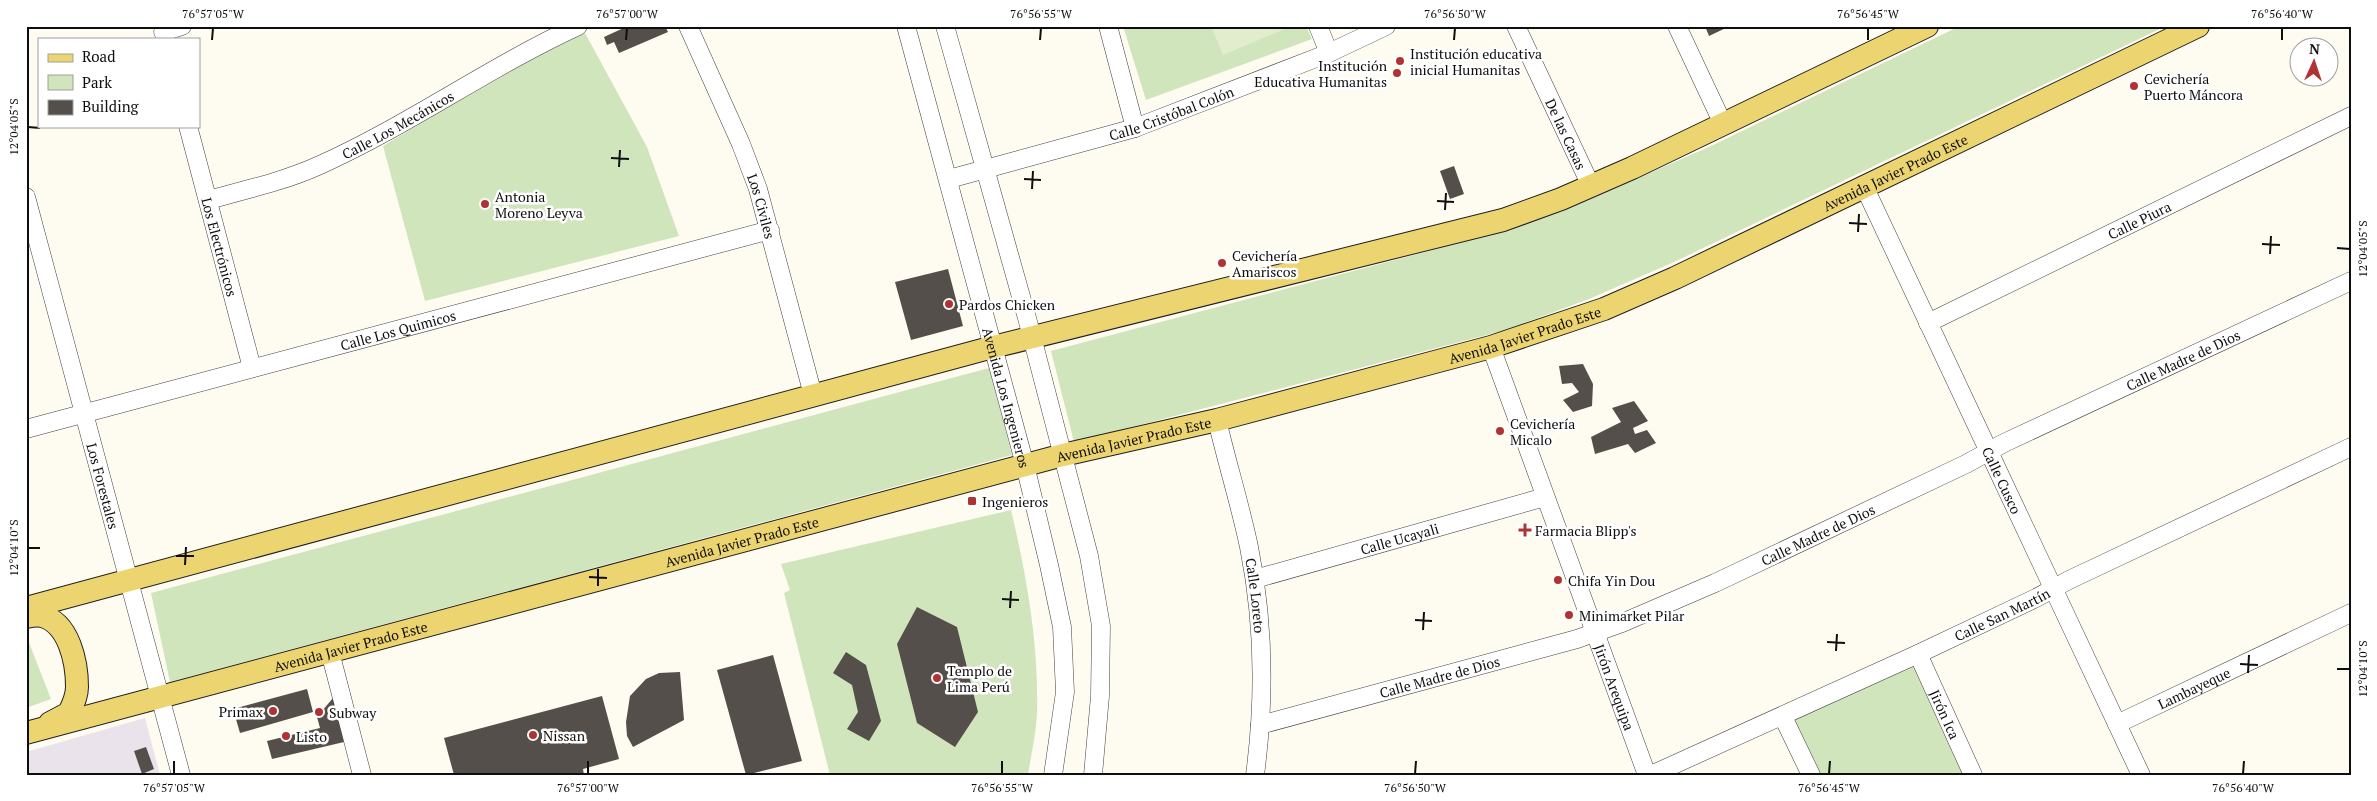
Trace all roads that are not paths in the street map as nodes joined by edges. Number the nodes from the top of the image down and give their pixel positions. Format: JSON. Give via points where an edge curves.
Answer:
{"nodes":[{"id":1,"x":182,"y":26,"type":"edge"},
{"id":2,"x":578,"y":26,"type":"edge"},
{"id":3,"x":688,"y":26,"type":"edge"},
{"id":4,"x":906,"y":26,"type":"edge"},
{"id":5,"x":945,"y":26,"type":"edge"},
{"id":6,"x":1108,"y":26,"type":"edge"},
{"id":7,"x":1318,"y":26,"type":"edge"},
{"id":8,"x":1386,"y":26,"type":"edge"},
{"id":9,"x":1516,"y":26,"type":"edge"},
{"id":10,"x":1677,"y":26,"type":"edge"},
{"id":11,"x":1927,"y":26,"type":"edge"},
{"id":12,"x":2198,"y":26,"type":"edge"},
{"id":13,"x":163,"y":32,"type":"edge"},
{"id":14,"x":1329,"y":53,"type":"junction"},
{"id":15,"x":2351,"y":116,"type":"edge"},
{"id":16,"x":1722,"y":124,"type":"junction"},
{"id":17,"x":189,"y":128,"type":"edge"},
{"id":18,"x":1135,"y":128,"type":"junction"},
{"id":19,"x":986,"y":169,"type":"junction"},
{"id":20,"x":949,"y":179,"type":"junction"},
{"id":21,"x":1591,"y":186,"type":"junction"},
{"id":22,"x":1864,"y":186,"type":"junction"},
{"id":23,"x":26,"y":197,"type":"edge"},
{"id":24,"x":208,"y":200,"type":"junction"},
{"id":25,"x":770,"y":230,"type":"junction"},
{"id":26,"x":2351,"y":281,"type":"edge"},
{"id":27,"x":1928,"y":323,"type":"junction"},
{"id":28,"x":1032,"y":338,"type":"junction"},
{"id":29,"x":993,"y":347,"type":"junction"},
{"id":30,"x":1491,"y":347,"type":"junction"},
{"id":31,"x":252,"y":368,"type":"junction"},
{"id":32,"x":812,"y":395,"type":"junction"},
{"id":33,"x":84,"y":413,"type":"junction"},
{"id":34,"x":1217,"y":420,"type":"junction"},
{"id":35,"x":26,"y":429,"type":"edge"},
{"id":36,"x":2351,"y":447,"type":"edge"},
{"id":37,"x":1988,"y":452,"type":"junction"},
{"id":38,"x":1063,"y":455,"type":"junction"},
{"id":39,"x":1025,"y":465,"type":"junction"},
{"id":40,"x":1545,"y":497,"type":"junction"},
{"id":41,"x":1255,"y":579,"type":"junction"},
{"id":42,"x":129,"y":580,"type":"junction"},
{"id":43,"x":2052,"y":589,"type":"junction"},
{"id":44,"x":26,"y":608,"type":"edge"},
{"id":45,"x":2351,"y":613,"type":"edge"},
{"id":46,"x":26,"y":616,"type":"edge"},
{"id":47,"x":1595,"y":633,"type":"junction"},
{"id":48,"x":330,"y":652,"type":"junction"},
{"id":49,"x":1918,"y":654,"type":"junction"},
{"id":50,"x":160,"y":697,"type":"junction"},
{"id":51,"x":1783,"y":717,"type":"junction"},
{"id":52,"x":2117,"y":724,"type":"junction"},
{"id":53,"x":1260,"y":726,"type":"junction"},
{"id":54,"x":30,"y":732,"type":"edge"},
{"id":55,"x":181,"y":775,"type":"edge"},
{"id":56,"x":362,"y":775,"type":"edge"},
{"id":57,"x":1054,"y":775,"type":"edge"},
{"id":58,"x":1093,"y":775,"type":"edge"},
{"id":59,"x":1255,"y":775,"type":"edge"},
{"id":60,"x":1647,"y":775,"type":"edge"},
{"id":61,"x":1652,"y":775,"type":"edge"},
{"id":62,"x":1810,"y":775,"type":"edge"},
{"id":63,"x":1973,"y":775,"type":"edge"},
{"id":64,"x":2141,"y":775,"type":"edge"}],
"edges":[{"from":1,"to":13,"type":"street"},
{"from":2,"to":24,"type":"street","name":"Calle Los Mecánicos","via":[[520,54],[320,165],[287,178]]},
{"from":3,"to":25,"type":"street","name":"Los Civiles","via":[[750,167]]},
{"from":4,"to":20,"type":"street","name":"Avenida Los Ingenieros"},
{"from":5,"to":19,"type":"street"},
{"from":6,"to":18,"type":"street"},
{"from":7,"to":14,"type":"street"},
{"from":8,"to":14,"type":"street","name":"Calle Cristóbal Colón"},
{"from":9,"to":21,"type":"street","name":"De las Casas"},
{"from":10,"to":16,"type":"street"},
{"from":11,"to":16,"type":"main road"},
{"from":12,"to":22,"type":"main road","name":"Avenida Javier Prado Este"},
{"from":14,"to":18,"type":"street","name":"Calle Cristóbal Colón"},
{"from":15,"to":27,"type":"street","name":"Calle Piura"},
{"from":16,"to":21,"type":"main road"},
{"from":17,"to":24,"type":"street","name":"Los Electrónicos"},
{"from":18,"to":19,"type":"street","name":"Calle Cristóbal Colón"},
{"from":19,"to":20,"type":"street","name":"Calle Cristóbal Colón"},
{"from":19,"to":28,"type":"street"},
{"from":20,"to":29,"type":"street","name":"Avenida Los Ingenieros"},
{"from":21,"to":28,"type":"main road","via":[[1530,211],[1475,228]]},
{"from":22,"to":27,"type":"street","name":"Calle Cusco"},
{"from":22,"to":30,"type":"main road","name":"Avenida Javier Prado Este","via":[[1640,294]]},
{"from":23,"to":33,"type":"street","name":"Los Forestales"},
{"from":24,"to":31,"type":"street","name":"Los Electrónicos"},
{"from":25,"to":31,"type":"street","name":"Calle Los Quimicos"},
{"from":25,"to":32,"type":"street","name":"Los Civiles"},
{"from":26,"to":37,"type":"street","name":"Calle Madre de Dios"},
{"from":27,"to":37,"type":"street","name":"Calle Cusco"},
{"from":28,"to":29,"type":"main road"},
{"from":28,"to":38,"type":"street"},
{"from":29,"to":32,"type":"main road"},
{"from":29,"to":39,"type":"street","name":"Avenida Los Ingenieros"},
{"from":30,"to":34,"type":"main road","name":"Avenida Javier Prado Este"},
{"from":30,"to":40,"type":"street","name":"Jirón Arequipa"},
{"from":31,"to":33,"type":"street","name":"Calle Los Quimicos"},
{"from":32,"to":42,"type":"main road"},
{"from":33,"to":35,"type":"street","name":"Calle Los Quimicos"},
{"from":33,"to":42,"type":"street","name":"Los Forestales"},
{"from":34,"to":38,"type":"main road","name":"Avenida Javier Prado Este"},
{"from":34,"to":41,"type":"street","name":"Calle Loreto"},
{"from":36,"to":43,"type":"street","name":"Calle San Martín"},
{"from":37,"to":43,"type":"street","name":"Calle Cusco"},
{"from":37,"to":47,"type":"street","name":"Calle Madre de Dios","via":[[1715,583]]},
{"from":38,"to":39,"type":"main road","name":"Avenida Javier Prado Este"},
{"from":38,"to":58,"type":"street","via":[[1089,556],[1101,626],[1100,696]]},
{"from":39,"to":48,"type":"main road","name":"Avenida Javier Prado Este"},
{"from":39,"to":57,"type":"street","name":"Avenida Los Ingenieros","via":[[1062,627],[1065,692]]},
{"from":40,"to":41,"type":"street","name":"Calle Ucayali"},
{"from":40,"to":47,"type":"street","name":"Jirón Arequipa"},
{"from":41,"to":53,"type":"street","name":"Calle Loreto","via":[[1262,647]]},
{"from":42,"to":44,"type":"main road"},
{"from":42,"to":50,"type":"street","name":"Los Forestales"},
{"from":43,"to":49,"type":"street","name":"Calle San Martín"},
{"from":43,"to":52,"type":"street","name":"Calle Cusco"},
{"from":45,"to":52,"type":"street","name":"Lambayeque"},
{"from":46,"to":54,"type":"main road","via":[[40,615],[55,622],[66,636],[78,688],[69,713]]},
{"from":47,"to":53,"type":"street","name":"Calle Madre de Dios"},
{"from":47,"to":60,"type":"street","name":"Jirón Arequipa"},
{"from":48,"to":50,"type":"main road","name":"Avenida Javier Prado Este"},
{"from":48,"to":56,"type":"street"},
{"from":49,"to":51,"type":"street","name":"Calle San Martín"},
{"from":49,"to":63,"type":"street","name":"Jirón Ica"},
{"from":50,"to":54,"type":"main road","name":"Avenida Javier Prado Este"},
{"from":50,"to":55,"type":"street","name":"Los Forestales"},
{"from":51,"to":61,"type":"street","name":"Calle San Martín"},
{"from":51,"to":62,"type":"street"},
{"from":52,"to":64,"type":"street","name":"Calle Cusco"},
{"from":53,"to":59,"type":"street","name":"Calle Loreto"}]}
